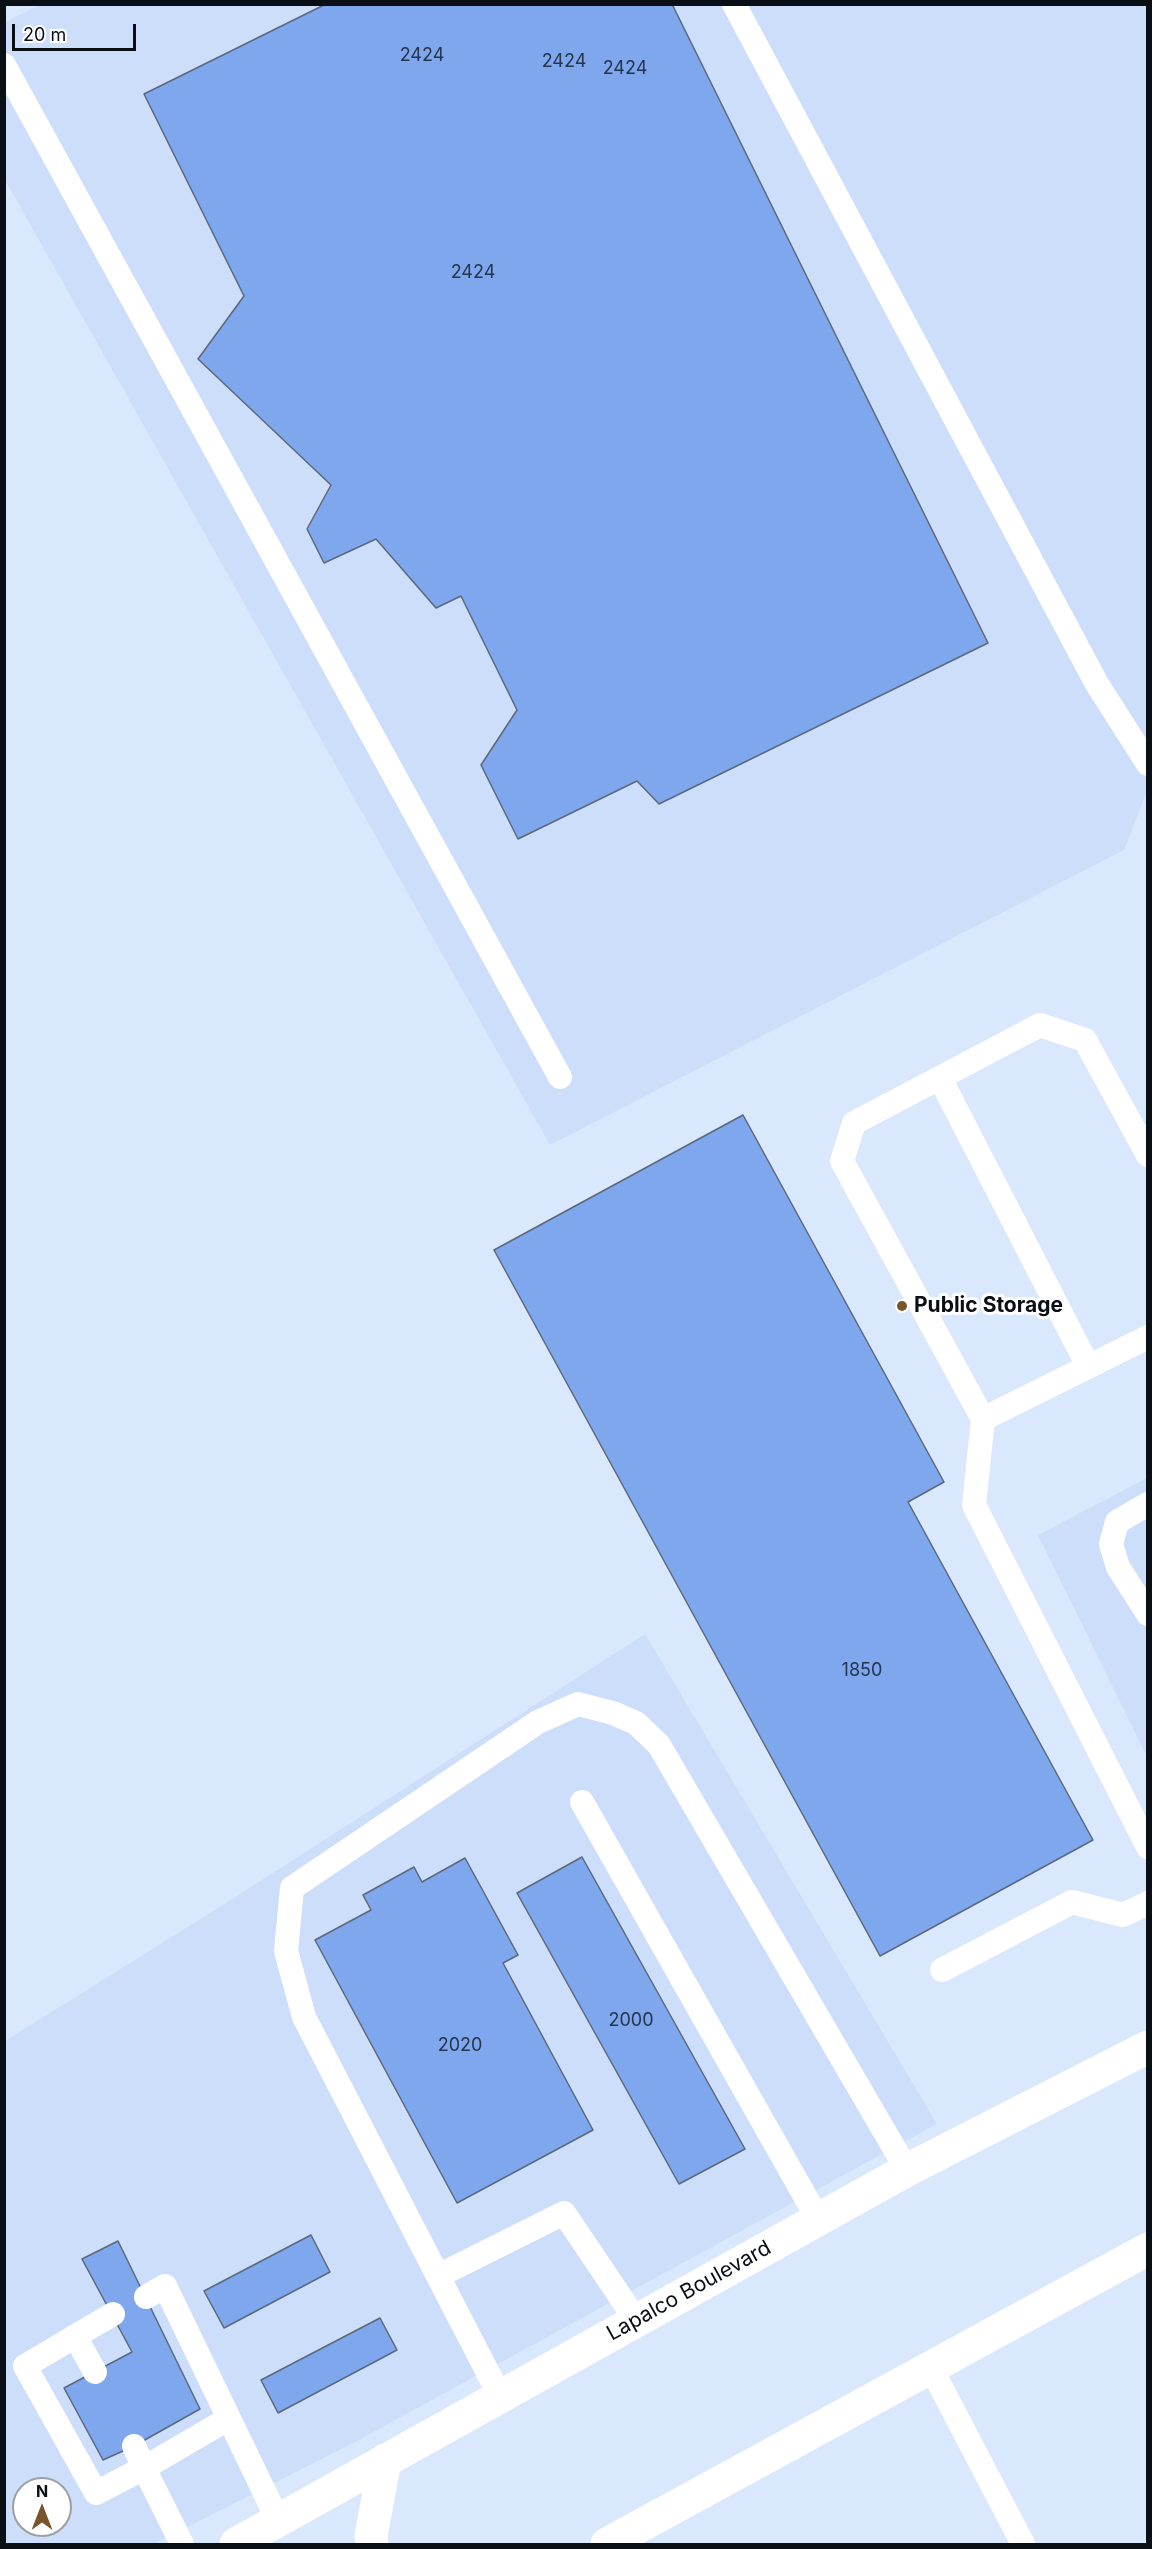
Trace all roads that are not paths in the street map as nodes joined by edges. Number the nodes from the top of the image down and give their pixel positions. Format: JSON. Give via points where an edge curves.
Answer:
{"nodes":[{"id":1,"x":734,"y":4,"type":"edge"},
{"id":2,"x":4,"y":65,"type":"edge"},
{"id":3,"x":1148,"y":764,"type":"edge"},
{"id":4,"x":560,"y":1077,"type":"dead end"},
{"id":5,"x":940,"y":1078,"type":"junction"},
{"id":6,"x":1148,"y":1155,"type":"edge"},
{"id":7,"x":1148,"y":1337,"type":"edge"},
{"id":8,"x":1088,"y":1366,"type":"junction"},
{"id":9,"x":983,"y":1419,"type":"junction"},
{"id":10,"x":1148,"y":1504,"type":"edge"},
{"id":11,"x":1148,"y":1614,"type":"edge"},
{"id":12,"x":582,"y":1802,"type":"dead end"},
{"id":13,"x":1148,"y":1847,"type":"edge"},
{"id":14,"x":1148,"y":1903,"type":"edge"},
{"id":15,"x":942,"y":1970,"type":"dead end"},
{"id":16,"x":1148,"y":2047,"type":"edge"},
{"id":17,"x":907,"y":2170,"type":"junction"},
{"id":18,"x":818,"y":2219,"type":"junction"},
{"id":19,"x":1148,"y":2250,"type":"edge"},
{"id":20,"x":438,"y":2276,"type":"junction"},
{"id":21,"x":146,"y":2297,"type":"dead end"},
{"id":22,"x":113,"y":2314,"type":"dead end"},
{"id":23,"x":636,"y":2320,"type":"junction"},
{"id":24,"x":75,"y":2336,"type":"junction"},
{"id":25,"x":931,"y":2368,"type":"junction"},
{"id":26,"x":95,"y":2372,"type":"dead end"},
{"id":27,"x":500,"y":2396,"type":"junction"},
{"id":28,"x":228,"y":2419,"type":"junction"},
{"id":29,"x":139,"y":2457,"type":"junction"},
{"id":30,"x":385,"y":2460,"type":"junction"},
{"id":31,"x":278,"y":2520,"type":"junction"},
{"id":32,"x":611,"y":2543,"type":"edge"},
{"id":33,"x":182,"y":2544,"type":"edge"},
{"id":34,"x":236,"y":2544,"type":"edge"},
{"id":35,"x":372,"y":2544,"type":"edge"},
{"id":36,"x":1022,"y":2544,"type":"edge"}],
"edges":[{"from":1,"to":3,"type":"lane","via":[[1097,684]]},
{"from":2,"to":4,"type":"lane"},
{"from":5,"to":6,"type":"lane","via":[[1040,1025],[1085,1040]]},
{"from":5,"to":8,"type":"lane"},
{"from":5,"to":9,"type":"lane","via":[[854,1124],[843,1161]]},
{"from":7,"to":8,"type":"lane"},
{"from":8,"to":9,"type":"lane"},
{"from":9,"to":13,"type":"lane","via":[[974,1505]]},
{"from":10,"to":11,"type":"lane","via":[[1117,1522],[1111,1544],[1118,1567]]},
{"from":12,"to":18,"type":"lane"},
{"from":14,"to":15,"type":"lane","via":[[1123,1915],[1072,1902]]},
{"from":16,"to":17,"type":"main road","name":"Lapalco Boulevard"},
{"from":17,"to":18,"type":"main road","name":"Lapalco Boulevard"},
{"from":17,"to":20,"type":"lane","via":[[659,1745],[636,1723],[578,1704],[538,1722],[292,1888],[286,1951],[304,2017]]},
{"from":18,"to":23,"type":"main road","name":"Lapalco Boulevard"},
{"from":19,"to":25,"type":"main road"},
{"from":20,"to":23,"type":"lane","via":[[564,2213]]},
{"from":20,"to":27,"type":"lane"},
{"from":21,"to":28,"type":"lane","via":[[165,2286]]},
{"from":22,"to":24,"type":"lane"},
{"from":23,"to":27,"type":"main road","name":"Lapalco Boulevard"},
{"from":24,"to":26,"type":"lane"},
{"from":24,"to":29,"type":"lane","via":[[25,2366],[96,2493]]},
{"from":25,"to":32,"type":"main road"},
{"from":25,"to":36,"type":"lane"},
{"from":27,"to":30,"type":"main road","name":"Lapalco Boulevard"},
{"from":28,"to":29,"type":"lane"},
{"from":28,"to":31,"type":"lane"},
{"from":29,"to":33,"type":"lane"},
{"from":30,"to":31,"type":"main road","name":"Lapalco Boulevard"},
{"from":30,"to":35,"type":"main road"},
{"from":31,"to":34,"type":"main road","name":"Lapalco Boulevard"}]}
